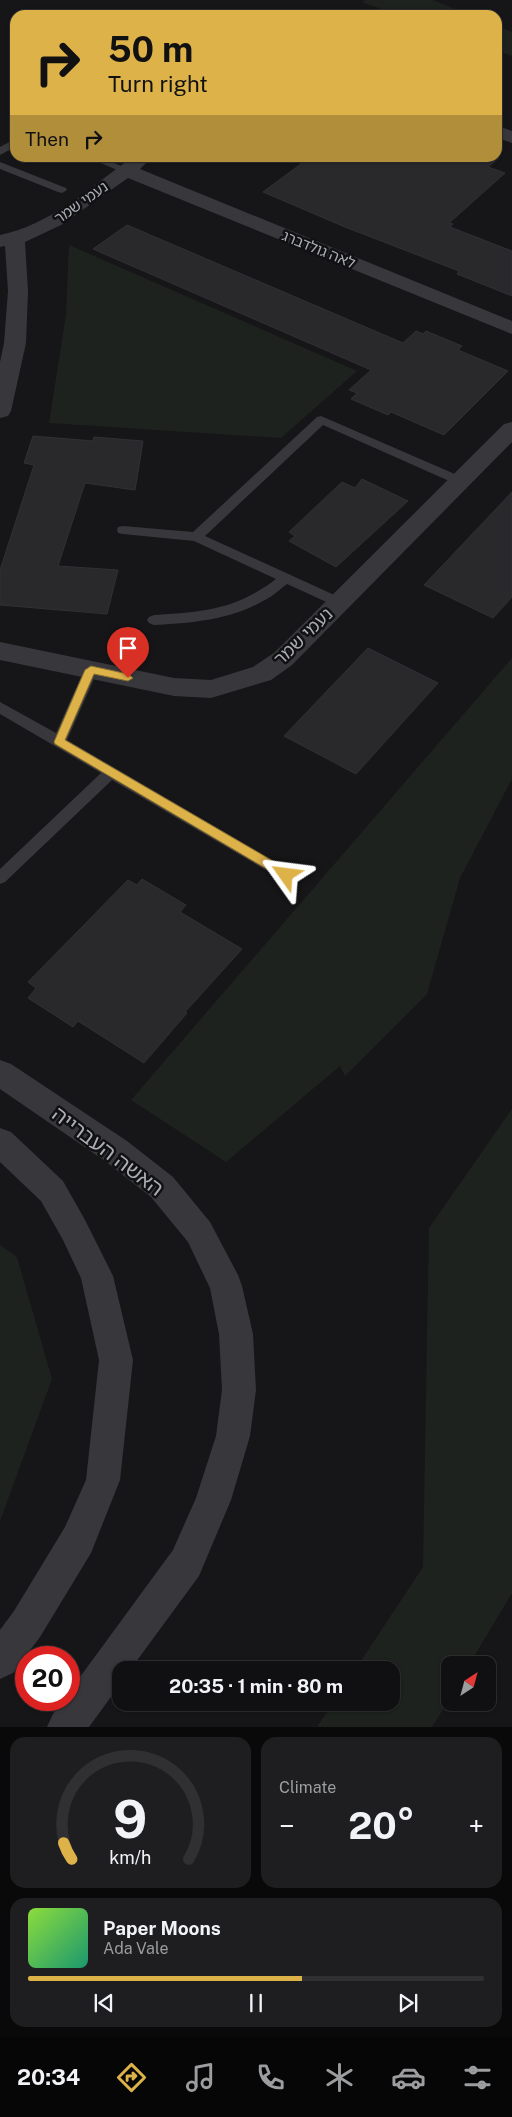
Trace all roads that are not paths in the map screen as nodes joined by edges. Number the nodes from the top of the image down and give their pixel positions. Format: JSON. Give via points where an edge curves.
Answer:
{"nodes":[{"id":1,"x":105,"y":162,"type":"edge"},
{"id":2,"x":137,"y":162,"type":"edge"},
{"id":3,"x":0,"y":165,"type":"edge"},
{"id":4,"x":126,"y":170,"type":"junction"},
{"id":5,"x":62,"y":190,"type":"dead end"},
{"id":6,"x":7,"y":240,"type":"edge"},
{"id":7,"x":512,"y":328,"type":"edge"},
{"id":8,"x":0,"y":411,"type":"edge"},
{"id":9,"x":512,"y":429,"type":"edge"},
{"id":10,"x":460,"y":480,"type":"junction"},
{"id":11,"x":123,"y":530,"type":"dead end"},
{"id":12,"x":196,"y":537,"type":"junction"},
{"id":13,"x":286,"y":578,"type":"junction"},
{"id":14,"x":338,"y":602,"type":"junction"},
{"id":15,"x":154,"y":620,"type":"dead end"},
{"id":16,"x":0,"y":651,"type":"edge"},
{"id":17,"x":91,"y":670,"type":"junction"},
{"id":18,"x":0,"y":707,"type":"edge"},
{"id":19,"x":59,"y":742,"type":"junction"},
{"id":20,"x":110,"y":772,"type":"junction"},
{"id":21,"x":286,"y":875,"type":"dead end"},
{"id":22,"x":0,"y":878,"type":"edge"},
{"id":23,"x":0,"y":1073,"type":"edge"},
{"id":24,"x":0,"y":1142,"type":"edge"},
{"id":25,"x":0,"y":1660,"type":"edge"},
{"id":26,"x":66,"y":1727,"type":"edge"}],
"edges":[{"from":1,"to":4,"type":"lane"},
{"from":2,"to":4,"type":"street","name":"נעמי שמר"},
{"from":3,"to":5,"type":"lane"},
{"from":4,"to":6,"type":"street","name":"נעמי שמר","via":[[51,223]]},
{"from":4,"to":7,"type":"street","name":"לאה גולדברג"},
{"from":6,"to":8,"type":"street","via":[[18,291],[15,343]]},
{"from":9,"to":10,"type":"street","name":"נעמי שמר"},
{"from":10,"to":12,"type":"lane","via":[[321,420]]},
{"from":10,"to":14,"type":"street","name":"נעמי שמר"},
{"from":11,"to":12,"type":"lane"},
{"from":12,"to":13,"type":"lane"},
{"from":13,"to":14,"type":"lane"},
{"from":13,"to":15,"type":"lane","via":[[258,598],[229,611],[194,618]]},
{"from":14,"to":17,"type":"street","name":"נעמי שמר","via":[[283,659],[262,674],[238,682],[211,689],[174,687]]},
{"from":16,"to":17,"type":"street","name":"נעמי שמר"},
{"from":17,"to":19,"type":"lane"},
{"from":18,"to":19,"type":"lane"},
{"from":19,"to":20,"type":"lane"},
{"from":20,"to":21,"type":"lane"},
{"from":20,"to":22,"type":"lane"},
{"from":23,"to":26,"type":"street","name":"האשה העברייה","via":[[116,1151],[162,1187],[199,1232],[226,1286],[236,1334],[239,1390],[234,1436],[186,1563]]},
{"from":24,"to":25,"type":"street","via":[[52,1191],[74,1230],[97,1276],[116,1360],[103,1480],[78,1540],[27,1624]]}]}
